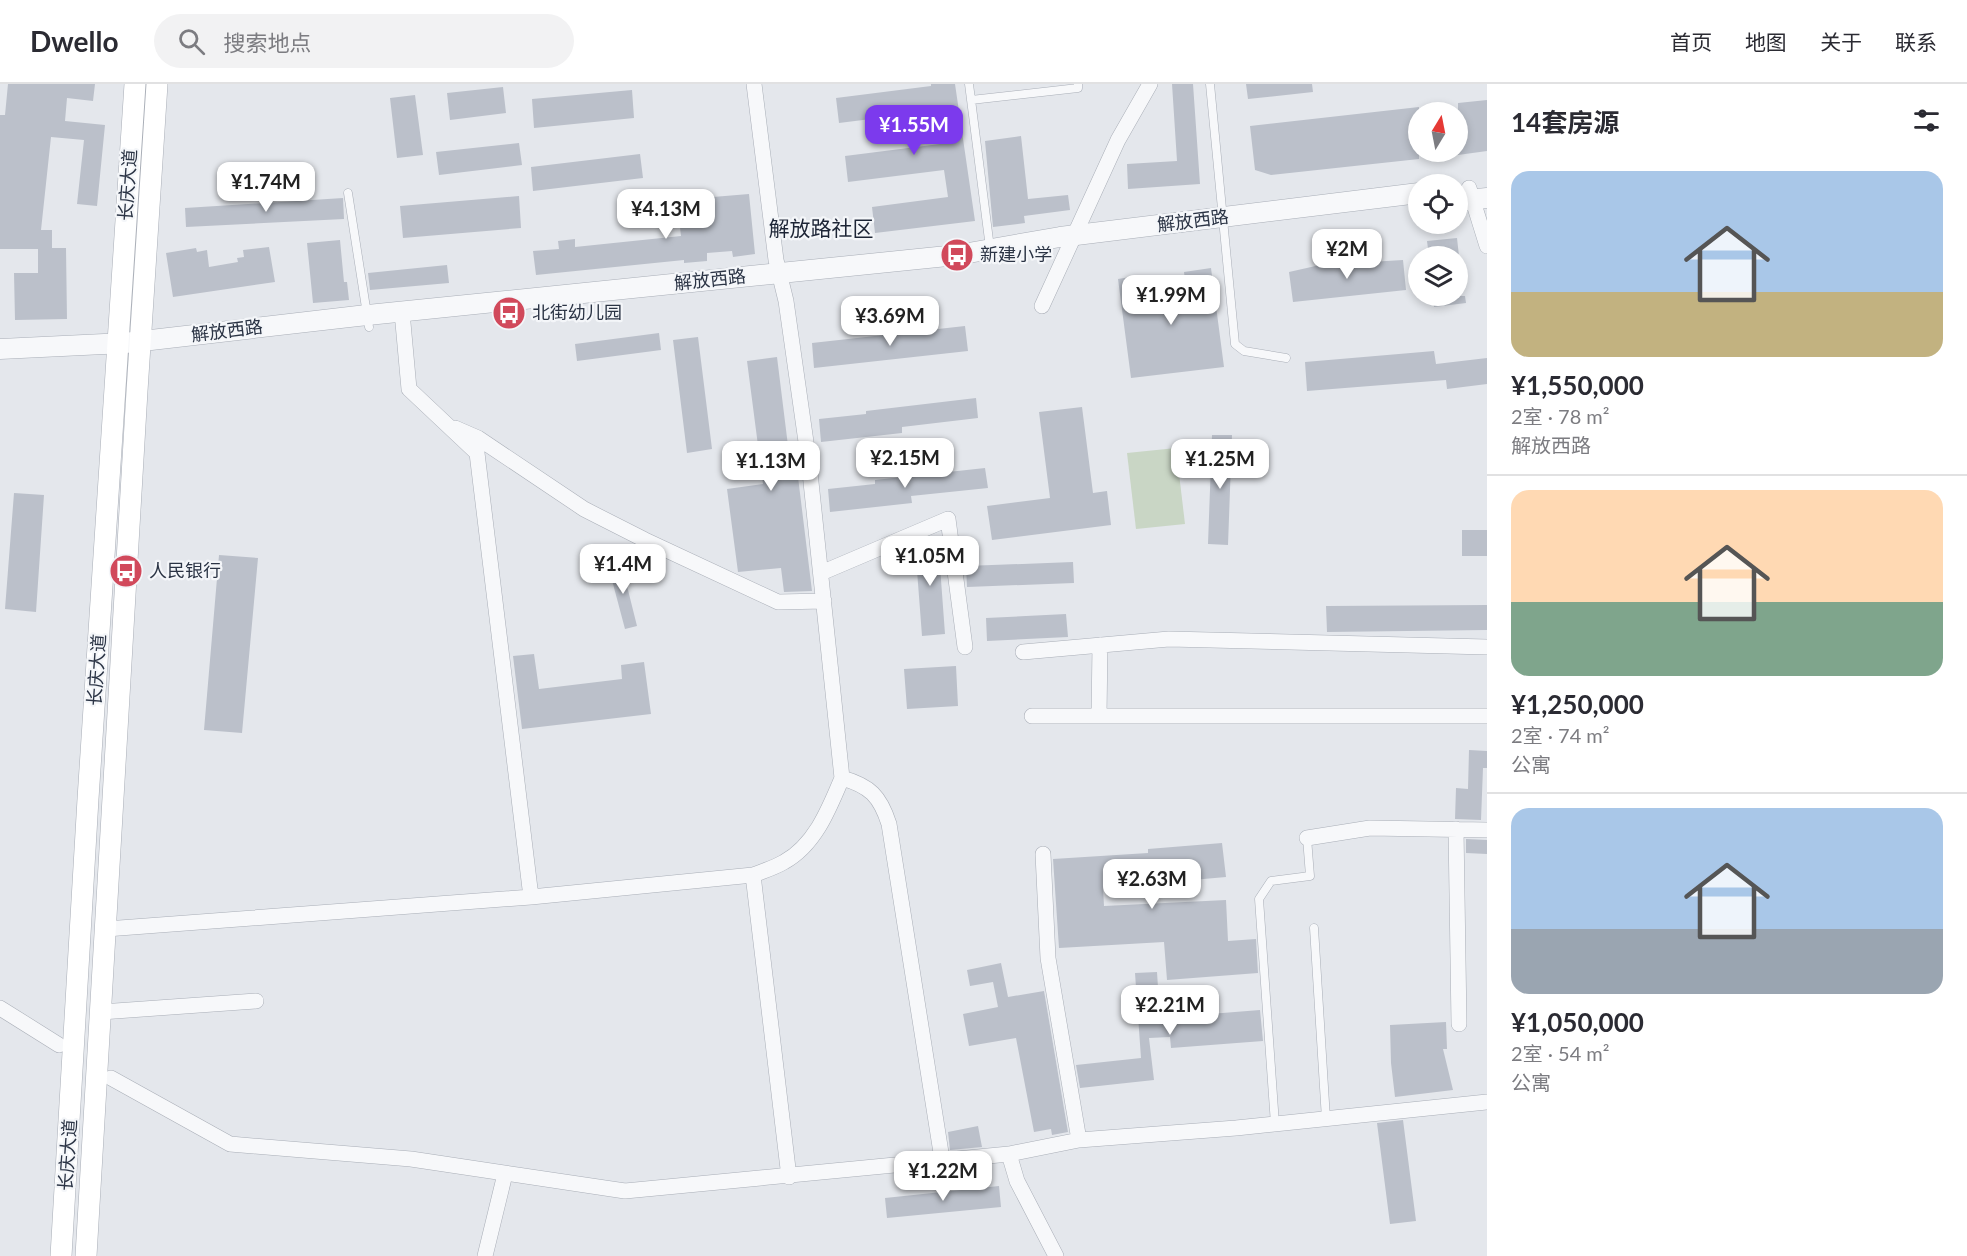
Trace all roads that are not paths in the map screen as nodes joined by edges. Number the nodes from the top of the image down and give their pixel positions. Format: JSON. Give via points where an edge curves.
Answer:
{"nodes":[{"id":1,"x":135,"y":84,"type":"edge"},
{"id":2,"x":157,"y":84,"type":"edge"},
{"id":3,"x":754,"y":84,"type":"edge"},
{"id":4,"x":969,"y":84,"type":"edge"},
{"id":5,"x":1078,"y":84,"type":"edge"},
{"id":6,"x":1150,"y":84,"type":"edge"},
{"id":7,"x":1210,"y":84,"type":"edge"},
{"id":8,"x":971,"y":100,"type":"junction"},
{"id":9,"x":348,"y":193,"type":"dead end"},
{"id":10,"x":1472,"y":194,"type":"edge"},
{"id":11,"x":1408,"y":195,"type":"edge"},
{"id":12,"x":1408,"y":206,"type":"edge"},
{"id":13,"x":1223,"y":223,"type":"junction"},
{"id":14,"x":1071,"y":242,"type":"junction"},
{"id":15,"x":1487,"y":246,"type":"edge"},
{"id":16,"x":990,"y":249,"type":"junction"},
{"id":17,"x":781,"y":279,"type":"junction"},
{"id":18,"x":1042,"y":306,"type":"dead end"},
{"id":19,"x":403,"y":318,"type":"junction"},
{"id":20,"x":368,"y":321,"type":"junction"},
{"id":21,"x":140,"y":348,"type":"junction"},
{"id":22,"x":0,"y":349,"type":"edge"},
{"id":23,"x":117,"y":350,"type":"junction"},
{"id":24,"x":1286,"y":358,"type":"dead end"},
{"id":25,"x":0,"y":361,"type":"edge"},
{"id":26,"x":445,"y":424,"type":"junction"},
{"id":27,"x":821,"y":573,"type":"junction"},
{"id":28,"x":824,"y":601,"type":"junction"},
{"id":29,"x":1100,"y":645,"type":"junction"},
{"id":30,"x":965,"y":646,"type":"dead end"},
{"id":31,"x":1487,"y":647,"type":"edge"},
{"id":32,"x":1023,"y":652,"type":"dead end"},
{"id":33,"x":1032,"y":716,"type":"dead end"},
{"id":34,"x":1100,"y":716,"type":"junction"},
{"id":35,"x":1487,"y":716,"type":"edge"},
{"id":36,"x":842,"y":778,"type":"junction"},
{"id":37,"x":1456,"y":829,"type":"junction"},
{"id":38,"x":1487,"y":830,"type":"edge"},
{"id":39,"x":1307,"y":838,"type":"joint"},
{"id":40,"x":1043,"y":854,"type":"dead end"},
{"id":41,"x":753,"y":875,"type":"junction"},
{"id":42,"x":531,"y":897,"type":"junction"},
{"id":43,"x":1314,"y":927,"type":"dead end"},
{"id":44,"x":105,"y":929,"type":"junction"},
{"id":45,"x":256,"y":1001,"type":"dead end"},
{"id":46,"x":0,"y":1008,"type":"edge"},
{"id":47,"x":101,"y":1012,"type":"junction"},
{"id":48,"x":1459,"y":1024,"type":"dead end"},
{"id":49,"x":59,"y":1045,"type":"dead end"},
{"id":50,"x":111,"y":1078,"type":"dead end"},
{"id":51,"x":1487,"y":1102,"type":"edge"},
{"id":52,"x":1326,"y":1119,"type":"junction"},
{"id":53,"x":1275,"y":1124,"type":"junction"},
{"id":54,"x":1079,"y":1140,"type":"junction"},
{"id":55,"x":1009,"y":1154,"type":"junction"},
{"id":56,"x":942,"y":1160,"type":"junction"},
{"id":57,"x":505,"y":1174,"type":"junction"},
{"id":58,"x":789,"y":1177,"type":"junction"},
{"id":59,"x":62,"y":1256,"type":"edge"},
{"id":60,"x":86,"y":1256,"type":"edge"},
{"id":61,"x":485,"y":1256,"type":"edge"},
{"id":62,"x":1056,"y":1256,"type":"edge"}],
"edges":[{"from":1,"to":23,"type":"main road","name":"长庆大道"},
{"from":2,"to":21,"type":"main road","name":"长庆大道"},
{"from":3,"to":17,"type":"street"},
{"from":4,"to":8,"type":"lane"},
{"from":5,"to":8,"type":"lane","via":[[1078,88]]},
{"from":6,"to":14,"type":"street","via":[[1118,140]]},
{"from":7,"to":13,"type":"lane"},
{"from":8,"to":16,"type":"lane"},
{"from":9,"to":20,"type":"lane"},
{"from":10,"to":15,"type":"street"},
{"from":11,"to":13,"type":"street","name":"解放西路"},
{"from":12,"to":13,"type":"street","name":"解放西路"},
{"from":13,"to":14,"type":"street","name":"解放西路"},
{"from":13,"to":24,"type":"lane","via":[[1235,344],[1244,351]]},
{"from":14,"to":16,"type":"street","name":"解放西路"},
{"from":14,"to":17,"type":"street","name":"解放西路","via":[[956,267]]},
{"from":14,"to":18,"type":"street"},
{"from":16,"to":17,"type":"street","name":"解放西路"},
{"from":17,"to":19,"type":"street","name":"解放西路"},
{"from":17,"to":27,"type":"street"},
{"from":19,"to":20,"type":"street","name":"解放西路"},
{"from":19,"to":26,"type":"street","via":[[409,389]]},
{"from":20,"to":21,"type":"street","name":"解放西路"},
{"from":21,"to":23,"type":"street","name":"解放西路"},
{"from":21,"to":44,"type":"main road","name":"长庆大道"},
{"from":22,"to":23,"type":"street","name":"解放西路"},
{"from":23,"to":25,"type":"street","name":"解放西路"},
{"from":23,"to":59,"type":"main road","name":"长庆大道"},
{"from":26,"to":28,"type":"street","via":[[478,438],[584,509],[778,602]]},
{"from":26,"to":42,"type":"street","via":[[477,453]]},
{"from":27,"to":28,"type":"street"},
{"from":27,"to":30,"type":"street","via":[[948,519]]},
{"from":28,"to":36,"type":"street"},
{"from":29,"to":31,"type":"street","via":[[1169,639]]},
{"from":29,"to":32,"type":"street"},
{"from":29,"to":34,"type":"street"},
{"from":33,"to":34,"type":"street"},
{"from":34,"to":35,"type":"street"},
{"from":36,"to":41,"type":"street","via":[[812,839],[785,862]]},
{"from":36,"to":56,"type":"street","via":[[873,793],[884,807],[889,824]]},
{"from":37,"to":38,"type":"street"},
{"from":37,"to":39,"type":"street","via":[[1370,828]]},
{"from":37,"to":48,"type":"street"},
{"from":39,"to":53,"type":"lane","via":[[1310,876],[1270,881],[1259,899]]},
{"from":40,"to":54,"type":"street","via":[[1048,958]]},
{"from":41,"to":42,"type":"street"},
{"from":41,"to":58,"type":"street"},
{"from":42,"to":44,"type":"street"},
{"from":43,"to":52,"type":"lane"},
{"from":44,"to":47,"type":"main road","name":"长庆大道"},
{"from":45,"to":47,"type":"street"},
{"from":46,"to":49,"type":"street"},
{"from":47,"to":60,"type":"main road","name":"长庆大道"},
{"from":50,"to":57,"type":"street","via":[[230,1144],[411,1159]]},
{"from":51,"to":52,"type":"street"},
{"from":52,"to":53,"type":"street"},
{"from":53,"to":54,"type":"street"},
{"from":54,"to":55,"type":"street"},
{"from":55,"to":56,"type":"street"},
{"from":55,"to":62,"type":"street","via":[[1017,1180]]},
{"from":56,"to":58,"type":"street"},
{"from":57,"to":58,"type":"street","via":[[625,1191]]},
{"from":57,"to":61,"type":"street"}]}
